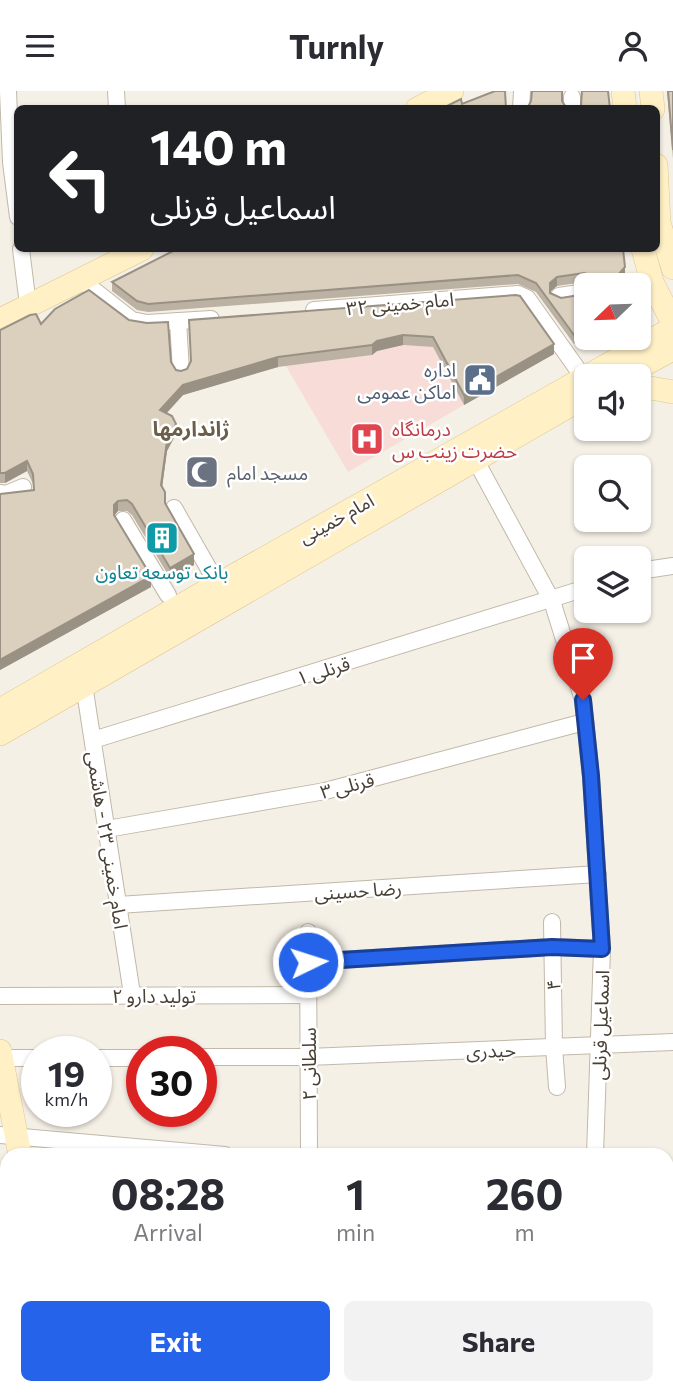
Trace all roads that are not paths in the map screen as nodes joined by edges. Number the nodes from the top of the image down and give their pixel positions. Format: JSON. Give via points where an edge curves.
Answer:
{"nodes":[{"id":1,"x":8,"y":91,"type":"edge"},
{"id":2,"x":452,"y":91,"type":"edge"},
{"id":3,"x":425,"y":105,"type":"edge"},
{"id":4,"x":5,"y":162,"type":"edge"},
{"id":5,"x":660,"y":188,"type":"edge"},
{"id":6,"x":14,"y":200,"type":"edge"},
{"id":7,"x":666,"y":223,"type":"edge"},
{"id":8,"x":21,"y":252,"type":"edge"},
{"id":9,"x":130,"y":252,"type":"edge"},
{"id":10,"x":644,"y":252,"type":"edge"},
{"id":11,"x":672,"y":264,"type":"edge"},
{"id":12,"x":81,"y":280,"type":"junction"},
{"id":13,"x":652,"y":282,"type":"joint"},
{"id":14,"x":574,"y":294,"type":"edge"},
{"id":15,"x":559,"y":296,"type":"edge"},
{"id":16,"x":28,"y":305,"type":"junction"},
{"id":17,"x":300,"y":311,"type":"edge"},
{"id":18,"x":232,"y":317,"type":"edge"},
{"id":19,"x":0,"y":320,"type":"edge"},
{"id":20,"x":177,"y":321,"type":"junction"},
{"id":21,"x":673,"y":326,"type":"edge"},
{"id":22,"x":673,"y":349,"type":"edge"},
{"id":23,"x":618,"y":364,"type":"edge"},
{"id":24,"x":645,"y":364,"type":"edge"},
{"id":25,"x":574,"y":370,"type":"edge"},
{"id":26,"x":181,"y":371,"type":"edge"},
{"id":27,"x":651,"y":388,"type":"edge"},
{"id":28,"x":673,"y":392,"type":"edge"},
{"id":29,"x":574,"y":393,"type":"edge"},
{"id":30,"x":574,"y":394,"type":"edge"},
{"id":31,"x":475,"y":459,"type":"junction"},
{"id":32,"x":23,"y":487,"type":"dead end"},
{"id":33,"x":0,"y":493,"type":"edge"},
{"id":34,"x":174,"y":508,"type":"dead end"},
{"id":35,"x":123,"y":520,"type":"dead end"},
{"id":36,"x":673,"y":566,"type":"edge"},
{"id":37,"x":651,"y":569,"type":"edge"},
{"id":38,"x":210,"y":571,"type":"dead end"},
{"id":39,"x":574,"y":593,"type":"edge"},
{"id":40,"x":168,"y":595,"type":"dead end"},
{"id":41,"x":552,"y":601,"type":"junction"},
{"id":42,"x":84,"y":685,"type":"junction"},
{"id":43,"x":0,"y":710,"type":"edge"},
{"id":44,"x":584,"y":722,"type":"junction"},
{"id":45,"x":0,"y":734,"type":"edge"},
{"id":46,"x":93,"y":740,"type":"junction"},
{"id":47,"x":107,"y":829,"type":"junction"},
{"id":48,"x":598,"y":874,"type":"junction"},
{"id":49,"x":118,"y":905,"type":"junction"},
{"id":50,"x":552,"y":922,"type":"dead end"},
{"id":51,"x":308,"y":932,"type":"dead end"},
{"id":52,"x":552,"y":947,"type":"junction"},
{"id":53,"x":602,"y":949,"type":"junction"},
{"id":54,"x":308,"y":962,"type":"junction"},
{"id":55,"x":132,"y":994,"type":"junction"},
{"id":56,"x":308,"y":995,"type":"junction"},
{"id":57,"x":0,"y":996,"type":"edge"},
{"id":58,"x":673,"y":1042,"type":"edge"},
{"id":59,"x":600,"y":1045,"type":"junction"},
{"id":60,"x":554,"y":1047,"type":"junction"},
{"id":61,"x":1,"y":1055,"type":"edge"},
{"id":62,"x":21,"y":1057,"type":"edge"},
{"id":63,"x":217,"y":1057,"type":"edge"},
{"id":64,"x":308,"y":1057,"type":"junction"},
{"id":65,"x":557,"y":1087,"type":"dead end"},
{"id":66,"x":12,"y":1142,"type":"edge"},
{"id":67,"x":110,"y":1148,"type":"edge"},
{"id":68,"x":309,"y":1148,"type":"edge"},
{"id":69,"x":595,"y":1148,"type":"edge"}],
"edges":[{"from":1,"to":4,"type":"street"},
{"from":2,"to":3,"type":"main road"},
{"from":4,"to":6,"type":"street"},
{"from":5,"to":7,"type":"main road"},
{"from":7,"to":11,"type":"main road"},
{"from":8,"to":16,"type":"street"},
{"from":9,"to":12,"type":"main road"},
{"from":10,"to":13,"type":"main road"},
{"from":12,"to":16,"type":"main road"},
{"from":12,"to":20,"type":"street","via":[[132,320]]},
{"from":13,"to":21,"type":"main road"},
{"from":14,"to":15,"type":"street"},
{"from":16,"to":19,"type":"main road"},
{"from":17,"to":25,"type":"street","name":"امام خمینی ۳۲","via":[[517,294],[527,298]]},
{"from":18,"to":20,"type":"street"},
{"from":20,"to":26,"type":"street"},
{"from":21,"to":23,"type":"main road","name":"امام خمینی"},
{"from":22,"to":24,"type":"main road"},
{"from":27,"to":28,"type":"main road"},
{"from":29,"to":43,"type":"main road","name":"امام خمینی"},
{"from":30,"to":31,"type":"main road","name":"امام خمینی"},
{"from":31,"to":41,"type":"street","name":"اسماعیل قرنلی"},
{"from":31,"to":42,"type":"main road","name":"امام خمینی"},
{"from":32,"to":33,"type":"street"},
{"from":34,"to":38,"type":"street"},
{"from":35,"to":40,"type":"street"},
{"from":36,"to":37,"type":"street"},
{"from":39,"to":41,"type":"street","name":"قرنلی ۱"},
{"from":41,"to":44,"type":"street","name":"اسماعیل قرنلی","via":[[583,700]]},
{"from":41,"to":46,"type":"street","name":"قرنلی ۱"},
{"from":42,"to":45,"type":"main road","name":"امام خمینی"},
{"from":42,"to":46,"type":"street","name":"امام خمینی ۲۳ - هاشمی"},
{"from":44,"to":47,"type":"street","name":"قرنلی ۳","via":[[325,791]]},
{"from":44,"to":48,"type":"street","name":"اسماعیل قرنلی"},
{"from":46,"to":47,"type":"street","name":"امام خمینی ۲۳ - هاشمی"},
{"from":47,"to":49,"type":"street","name":"امام خمینی ۲۳ - هاشمی"},
{"from":48,"to":49,"type":"street","name":"رضا حسینی"},
{"from":48,"to":53,"type":"street","name":"اسماعیل قرنلی"},
{"from":49,"to":55,"type":"street","name":"امام خمینی ۲۳ - هاشمی"},
{"from":50,"to":52,"type":"street","name":"۴"},
{"from":51,"to":54,"type":"street","name":"۲ سلطانی"},
{"from":52,"to":53,"type":"street"},
{"from":52,"to":54,"type":"street"},
{"from":52,"to":60,"type":"street","name":"۴"},
{"from":53,"to":59,"type":"street","name":"اسماعیل قرنلی"},
{"from":54,"to":56,"type":"street","name":"۲ سلطانی"},
{"from":55,"to":56,"type":"street","name":"تولید دارو ۲"},
{"from":55,"to":57,"type":"street","name":"تولید دارو ۲"},
{"from":56,"to":64,"type":"street","name":"۲ سلطانی"},
{"from":58,"to":59,"type":"street","name":"حیدری"},
{"from":59,"to":60,"type":"street","name":"حیدری"},
{"from":59,"to":69,"type":"street","name":"اسماعیل قرنلی"},
{"from":60,"to":64,"type":"street","name":"حیدری"},
{"from":60,"to":65,"type":"street","name":"۴"},
{"from":61,"to":62,"type":"street"},
{"from":61,"to":66,"type":"main road"},
{"from":63,"to":64,"type":"street","name":"حیدری"},
{"from":64,"to":68,"type":"street","name":"۲ سلطانی"},
{"from":66,"to":67,"type":"street"}]}
